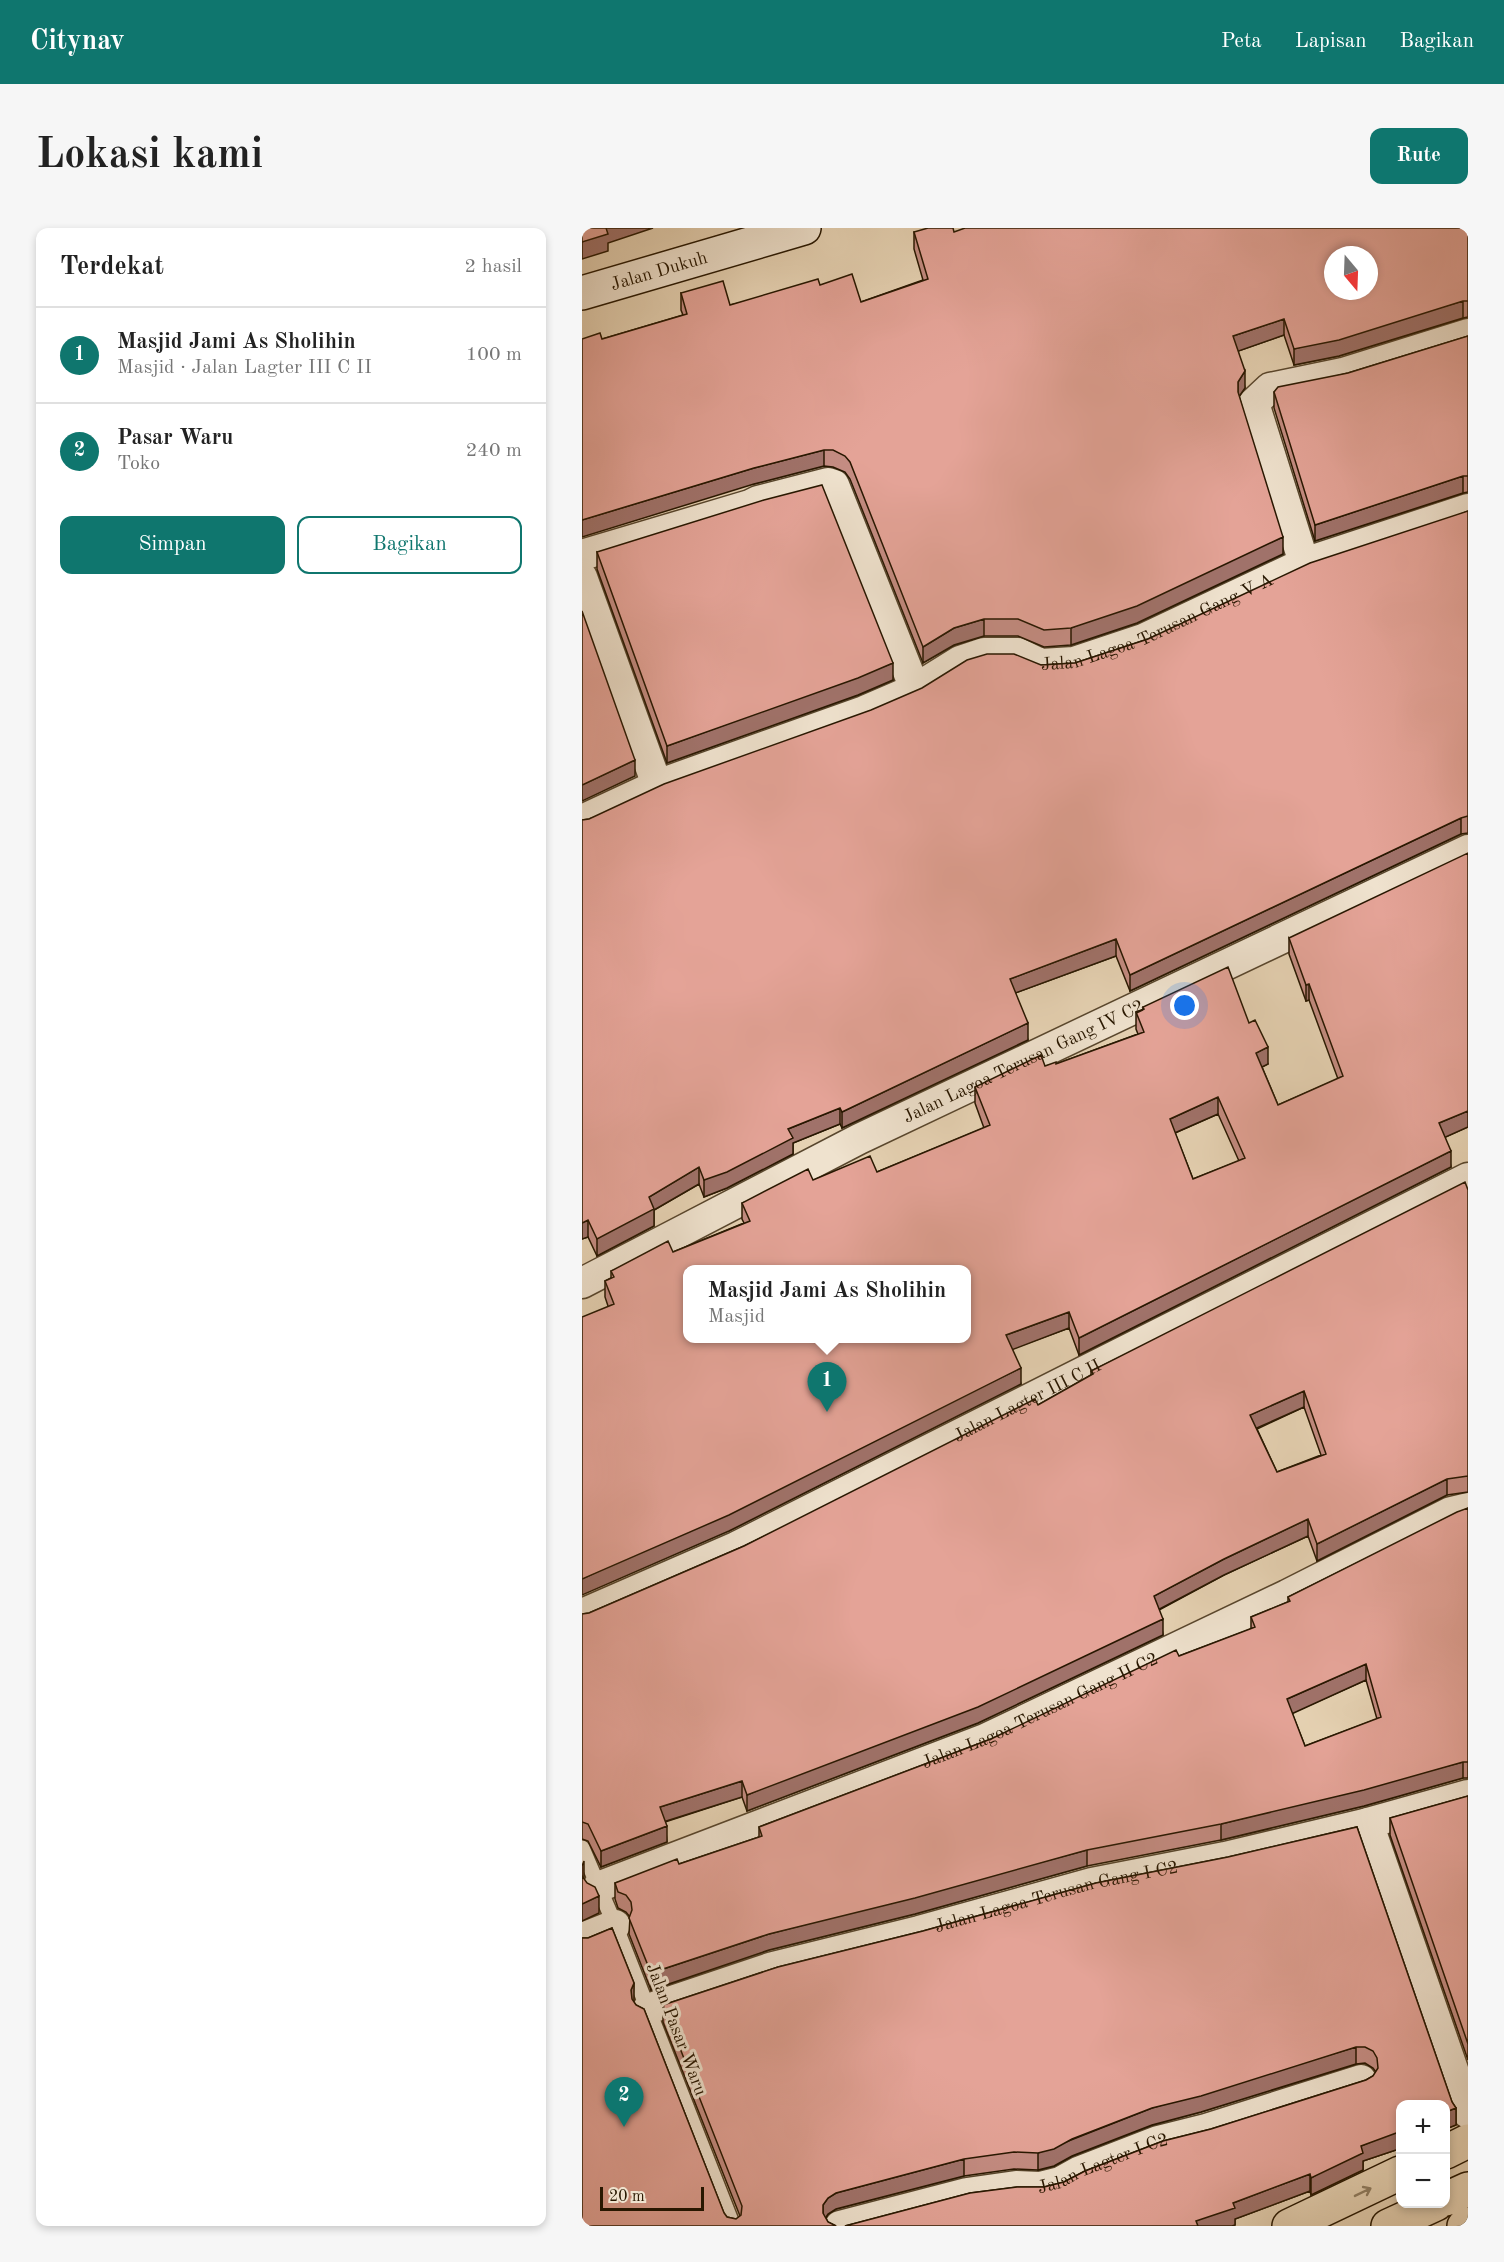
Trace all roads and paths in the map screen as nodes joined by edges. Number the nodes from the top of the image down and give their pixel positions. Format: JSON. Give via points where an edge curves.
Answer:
{"nodes":[{"id":1,"x":791,"y":230,"type":"edge"},
{"id":2,"x":582,"y":293,"type":"edge"},
{"id":3,"x":1468,"y":334,"type":"edge"},
{"id":4,"x":1468,"y":509,"type":"edge"},
{"id":5,"x":582,"y":555,"type":"edge"},
{"id":6,"x":1304,"y":563,"type":"junction"},
{"id":7,"x":582,"y":577,"type":"edge"},
{"id":8,"x":915,"y":689,"type":"junction"},
{"id":9,"x":657,"y":785,"type":"junction"},
{"id":10,"x":582,"y":820,"type":"edge"},
{"id":11,"x":1468,"y":850,"type":"edge"},
{"id":12,"x":1468,"y":1178,"type":"edge"},
{"id":13,"x":582,"y":1283,"type":"edge"},
{"id":14,"x":1468,"y":1508,"type":"edge"},
{"id":15,"x":582,"y":1614,"type":"edge"},
{"id":16,"x":1468,"y":1795,"type":"edge"},
{"id":17,"x":1368,"y":1823,"type":"junction"},
{"id":18,"x":582,"y":1848,"type":"edge"},
{"id":19,"x":598,"y":1887,"type":"junction"},
{"id":20,"x":615,"y":1925,"type":"junction"},
{"id":21,"x":582,"y":1938,"type":"edge"},
{"id":22,"x":648,"y":2008,"type":"junction"},
{"id":23,"x":1361,"y":2080,"type":"edge"},
{"id":24,"x":1468,"y":2113,"type":"edge"},
{"id":25,"x":1468,"y":2141,"type":"edge"},
{"id":26,"x":1450,"y":2150,"type":"edge"},
{"id":27,"x":1396,"y":2175,"type":"edge"},
{"id":28,"x":1468,"y":2188,"type":"edge"},
{"id":29,"x":1450,"y":2197,"type":"edge"},
{"id":30,"x":1427,"y":2208,"type":"edge"},
{"id":31,"x":733,"y":2226,"type":"edge"},
{"id":32,"x":840,"y":2226,"type":"edge"},
{"id":33,"x":1288,"y":2226,"type":"edge"},
{"id":34,"x":1388,"y":2226,"type":"edge"}],
"edges":[{"from":1,"to":2,"type":"street","name":"Jalan Dukuh"},
{"from":3,"to":6,"type":"street","via":[[1343,373],[1270,388],[1254,403]]},
{"from":4,"to":6,"type":"street","name":"Jalan Lagoa Terusan Gang V A"},
{"from":5,"to":8,"type":"street","via":[[758,501],[828,483],[834,485]]},
{"from":6,"to":8,"type":"street","name":"Jalan Lagoa Terusan Gang V A","via":[[1143,639],[1074,662],[1041,664],[1018,653],[984,653],[960,661]]},
{"from":7,"to":9,"type":"street"},
{"from":8,"to":9,"type":"street","name":"Jalan Lagoa Terusan Gang V A"},
{"from":9,"to":10,"type":"street","name":"Jalan Lagoa Terusan Gang V A"},
{"from":11,"to":13,"type":"street","name":"Jalan Lagoa Terusan Gang IV C2","via":[[859,1139]]},
{"from":12,"to":15,"type":"street","name":"Jalan Lagter III C II","via":[[736,1547]]},
{"from":14,"to":19,"type":"street","name":"Jalan Lagoa Terusan Gang II C2","via":[[1451,1512],[985,1739]]},
{"from":16,"to":17,"type":"street","name":"Jalan Lagoa Terusan Gang I C2"},
{"from":17,"to":22,"type":"street","name":"Jalan Lagoa Terusan Gang I C2","via":[[1226,1857],[1092,1883],[773,1967]]},
{"from":17,"to":24,"type":"street"},
{"from":18,"to":19,"type":"lane","name":"Jalan Pasar Waru"},
{"from":19,"to":20,"type":"lane","name":"Jalan Pasar Waru"},
{"from":20,"to":21,"type":"street"},
{"from":20,"to":22,"type":"lane","name":"Jalan Pasar Waru"},
{"from":22,"to":31,"type":"lane","name":"Jalan Pasar Waru"},
{"from":23,"to":32,"type":"street","name":"Jalan Lagter I C2","via":[[1158,2141],[1060,2182],[967,2193]]},
{"from":25,"to":26,"type":"highway"},
{"from":33,"to":27,"type":"highway","one_way":true},
{"from":28,"to":29,"type":"highway"},
{"from":30,"to":34,"type":"highway"}]}
